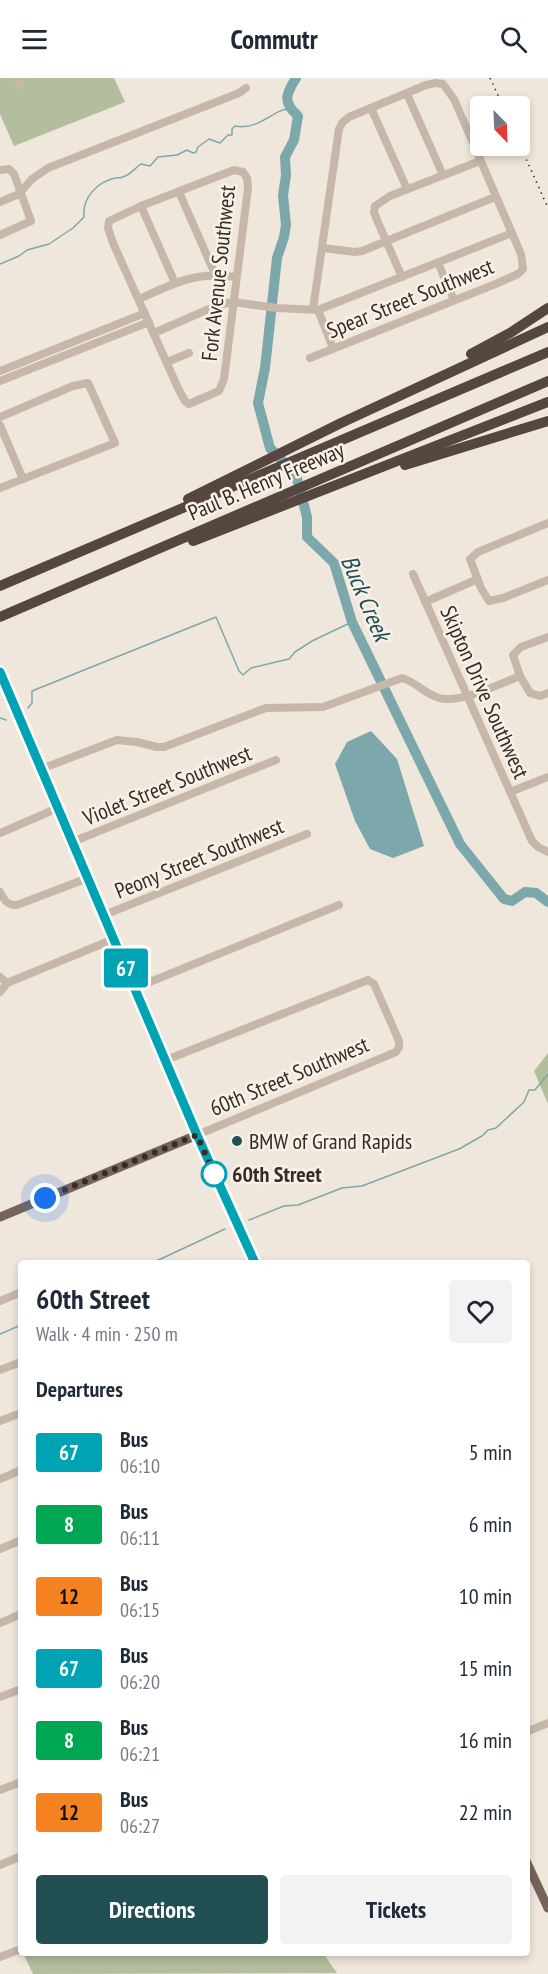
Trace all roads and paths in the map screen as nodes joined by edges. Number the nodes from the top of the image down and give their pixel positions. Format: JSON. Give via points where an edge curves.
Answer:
{"nodes":[{"id":1,"x":246,"y":88,"type":"dead end"},
{"id":2,"x":407,"y":94,"type":"junction"},
{"id":3,"x":371,"y":108,"type":"junction"},
{"id":4,"x":480,"y":161,"type":"junction"},
{"id":5,"x":0,"y":170,"type":"edge"},
{"id":6,"x":443,"y":175,"type":"junction"},
{"id":7,"x":407,"y":189,"type":"junction"},
{"id":8,"x":21,"y":192,"type":"junction"},
{"id":9,"x":179,"y":192,"type":"junction"},
{"id":10,"x":495,"y":197,"type":"junction"},
{"id":11,"x":0,"y":202,"type":"edge"},
{"id":12,"x":141,"y":206,"type":"junction"},
{"id":13,"x":512,"y":233,"type":"junction"},
{"id":14,"x":0,"y":235,"type":"edge"},
{"id":15,"x":385,"y":241,"type":"junction"},
{"id":16,"x":323,"y":248,"type":"junction"},
{"id":17,"x":438,"y":263,"type":"junction"},
{"id":18,"x":215,"y":274,"type":"junction"},
{"id":19,"x":236,"y":277,"type":"junction"},
{"id":20,"x":402,"y":277,"type":"junction"},
{"id":21,"x":176,"y":283,"type":"junction"},
{"id":22,"x":140,"y":299,"type":"junction"},
{"id":23,"x":454,"y":300,"type":"junction"},
{"id":24,"x":233,"y":302,"type":"junction"},
{"id":25,"x":548,"y":308,"type":"edge"},
{"id":26,"x":316,"y":310,"type":"junction"},
{"id":27,"x":145,"y":313,"type":"junction"},
{"id":28,"x":149,"y":321,"type":"junction"},
{"id":29,"x":548,"y":327,"type":"edge"},
{"id":30,"x":154,"y":333,"type":"junction"},
{"id":31,"x":333,"y":348,"type":"junction"},
{"id":32,"x":548,"y":352,"type":"edge"},
{"id":33,"x":189,"y":353,"type":"dead end"},
{"id":34,"x":310,"y":357,"type":"dead end"},
{"id":35,"x":167,"y":362,"type":"junction"},
{"id":36,"x":0,"y":371,"type":"edge"},
{"id":37,"x":0,"y":381,"type":"edge"},
{"id":38,"x":548,"y":381,"type":"edge"},
{"id":39,"x":548,"y":402,"type":"edge"},
{"id":40,"x":0,"y":417,"type":"edge"},
{"id":41,"x":548,"y":421,"type":"edge"},
{"id":42,"x":341,"y":423,"type":"junction"},
{"id":43,"x":0,"y":425,"type":"edge"},
{"id":44,"x":22,"y":479,"type":"junction"},
{"id":45,"x":343,"y":484,"type":"junction"},
{"id":46,"x":0,"y":488,"type":"edge"},
{"id":47,"x":206,"y":495,"type":"junction"},
{"id":48,"x":548,"y":523,"type":"edge"},
{"id":49,"x":219,"y":526,"type":"junction"},
{"id":50,"x":412,"y":573,"type":"dead end"},
{"id":51,"x":478,"y":579,"type":"junction"},
{"id":52,"x":548,"y":580,"type":"edge"},
{"id":53,"x":0,"y":586,"type":"edge"},
{"id":54,"x":425,"y":602,"type":"junction"},
{"id":55,"x":0,"y":617,"type":"edge"},
{"id":56,"x":548,"y":637,"type":"edge"},
{"id":57,"x":0,"y":672,"type":"edge"},
{"id":58,"x":520,"y":676,"type":"junction"},
{"id":59,"x":3,"y":689,"type":"edge"},
{"id":60,"x":548,"y":693,"type":"edge"},
{"id":61,"x":468,"y":696,"type":"junction"},
{"id":62,"x":276,"y":760,"type":"dead end"},
{"id":63,"x":41,"y":769,"type":"junction"},
{"id":64,"x":548,"y":777,"type":"edge"},
{"id":65,"x":510,"y":792,"type":"junction"},
{"id":66,"x":58,"y":808,"type":"junction"},
{"id":67,"x":0,"y":833,"type":"edge"},
{"id":68,"x":307,"y":834,"type":"dead end"},
{"id":69,"x":72,"y":842,"type":"junction"},
{"id":70,"x":548,"y":852,"type":"edge"},
{"id":71,"x":88,"y":878,"type":"junction"},
{"id":72,"x":0,"y":892,"type":"edge"},
{"id":73,"x":339,"y":905,"type":"dead end"},
{"id":74,"x":104,"y":915,"type":"junction"},
{"id":75,"x":114,"y":939,"type":"junction"},
{"id":76,"x":0,"y":977,"type":"edge"},
{"id":77,"x":7,"y":983,"type":"junction"},
{"id":78,"x":135,"y":988,"type":"junction"},
{"id":79,"x":0,"y":992,"type":"edge"},
{"id":80,"x":166,"y":1060,"type":"junction"},
{"id":81,"x":197,"y":1135,"type":"junction"},
{"id":82,"x":0,"y":1217,"type":"edge"},
{"id":83,"x":254,"y":1260,"type":"edge"},
{"id":84,"x":18,"y":1293,"type":"edge"},
{"id":85,"x":0,"y":1301,"type":"edge"},
{"id":86,"x":18,"y":1363,"type":"edge"},
{"id":87,"x":0,"y":1370,"type":"edge"},
{"id":88,"x":18,"y":1414,"type":"edge"},
{"id":89,"x":0,"y":1421,"type":"edge"},
{"id":90,"x":18,"y":1471,"type":"edge"},
{"id":91,"x":0,"y":1479,"type":"edge"},
{"id":92,"x":18,"y":1541,"type":"edge"},
{"id":93,"x":0,"y":1549,"type":"edge"},
{"id":94,"x":18,"y":1615,"type":"edge"},
{"id":95,"x":0,"y":1623,"type":"edge"},
{"id":96,"x":18,"y":1690,"type":"edge"},
{"id":97,"x":0,"y":1697,"type":"edge"},
{"id":98,"x":548,"y":1723,"type":"edge"},
{"id":99,"x":530,"y":1730,"type":"edge"},
{"id":100,"x":18,"y":1783,"type":"edge"},
{"id":101,"x":0,"y":1790,"type":"edge"},
{"id":102,"x":18,"y":1857,"type":"edge"},
{"id":103,"x":0,"y":1865,"type":"edge"},
{"id":104,"x":530,"y":1870,"type":"edge"},
{"id":105,"x":548,"y":1908,"type":"edge"},
{"id":106,"x":18,"y":1950,"type":"edge"},
{"id":107,"x":0,"y":1957,"type":"edge"}],
"edges":[{"from":1,"to":8,"type":"street","via":[[48,168],[32,178]]},
{"from":2,"to":3,"type":"street"},
{"from":2,"to":4,"type":"street","via":[[436,82],[443,84],[454,99]]},
{"from":2,"to":6,"type":"street"},
{"from":3,"to":7,"type":"street"},
{"from":3,"to":16,"type":"street","via":[[349,117],[339,129]]},
{"from":4,"to":6,"type":"street"},
{"from":4,"to":10,"type":"street"},
{"from":5,"to":8,"type":"street","via":[[9,170]]},
{"from":6,"to":7,"type":"street"},
{"from":7,"to":15,"type":"street","via":[[375,206]]},
{"from":8,"to":11,"type":"street"},
{"from":8,"to":14,"type":"street","via":[[31,221]]},
{"from":9,"to":12,"type":"street"},
{"from":9,"to":18,"type":"street"},
{"from":9,"to":19,"type":"street","name":"Fork Avenue Southwest","via":[[234,170],[243,172],[248,188]]},
{"from":10,"to":13,"type":"street"},
{"from":10,"to":15,"type":"street"},
{"from":12,"to":21,"type":"street"},
{"from":12,"to":22,"type":"street","via":[[109,221],[108,228]]},
{"from":13,"to":17,"type":"street"},
{"from":13,"to":23,"type":"street","name":"Spear Street Southwest","via":[[523,269]]},
{"from":15,"to":16,"type":"street","via":[[356,252]]},
{"from":15,"to":20,"type":"street"},
{"from":16,"to":26,"type":"street"},
{"from":17,"to":20,"type":"street"},
{"from":17,"to":23,"type":"street"},
{"from":18,"to":19,"type":"street"},
{"from":18,"to":21,"type":"street"},
{"from":19,"to":24,"type":"street","name":"Fork Avenue Southwest"},
{"from":20,"to":26,"type":"street"},
{"from":21,"to":22,"type":"street"},
{"from":22,"to":27,"type":"street"},
{"from":23,"to":31,"type":"street","name":"Spear Street Southwest"},
{"from":24,"to":26,"type":"street"},
{"from":24,"to":30,"type":"street"},
{"from":24,"to":35,"type":"street","name":"Fork Avenue Southwest","via":[[224,379],[219,391],[189,404],[184,401]]},
{"from":25,"to":42,"type":"highway","via":[[510,333]]},
{"from":26,"to":31,"type":"street"},
{"from":27,"to":28,"type":"street"},
{"from":27,"to":36,"type":"street"},
{"from":28,"to":30,"type":"street"},
{"from":28,"to":37,"type":"street"},
{"from":29,"to":42,"type":"highway"},
{"from":30,"to":35,"type":"street"},
{"from":31,"to":34,"type":"street","name":"Spear Street Southwest"},
{"from":32,"to":47,"type":"highway","name":"Paul B. Henry Freeway"},
{"from":33,"to":35,"type":"street"},
{"from":38,"to":49,"type":"highway","name":"Paul B. Henry Freeway"},
{"from":39,"to":45,"type":"highway"},
{"from":40,"to":44,"type":"street","via":[[88,383],[115,443]]},
{"from":41,"to":45,"type":"highway"},
{"from":42,"to":47,"type":"highway"},
{"from":43,"to":44,"type":"street"},
{"from":44,"to":46,"type":"street"},
{"from":45,"to":49,"type":"highway"},
{"from":47,"to":53,"type":"highway","via":[[85,545],[72,555]]},
{"from":48,"to":51,"type":"street","via":[[473,555],[470,559]]},
{"from":49,"to":55,"type":"highway"},
{"from":50,"to":54,"type":"street","name":"Skipton Drive Southwest"},
{"from":51,"to":52,"type":"street","via":[[489,601]]},
{"from":51,"to":54,"type":"street"},
{"from":54,"to":61,"type":"street","name":"Skipton Drive Southwest"},
{"from":56,"to":58,"type":"street","via":[[516,650],[513,659]]},
{"from":57,"to":59,"type":"main road"},
{"from":58,"to":60,"type":"street","via":[[534,696]]},
{"from":58,"to":61,"type":"street"},
{"from":59,"to":63,"type":"main road"},
{"from":61,"to":63,"type":"street","via":[[447,700],[406,680],[394,680],[323,706],[266,708],[164,747],[117,740]]},
{"from":61,"to":65,"type":"street","name":"Skipton Drive Southwest"},
{"from":62,"to":69,"type":"street","name":"Violet Street Southwest"},
{"from":63,"to":66,"type":"main road"},
{"from":64,"to":65,"type":"street"},
{"from":65,"to":70,"type":"street","name":"Skipton Drive Southwest","via":[[532,841]]},
{"from":66,"to":67,"type":"street"},
{"from":66,"to":69,"type":"main road"},
{"from":68,"to":74,"type":"street","name":"Peony Street Southwest"},
{"from":69,"to":71,"type":"main road"},
{"from":71,"to":72,"type":"street","via":[[17,905],[5,901]]},
{"from":71,"to":74,"type":"main road"},
{"from":73,"to":78,"type":"street"},
{"from":74,"to":75,"type":"main road"},
{"from":75,"to":77,"type":"street"},
{"from":75,"to":78,"type":"main road"},
{"from":76,"to":77,"type":"street"},
{"from":77,"to":79,"type":"street"},
{"from":78,"to":80,"type":"main road"},
{"from":80,"to":81,"type":"main road"},
{"from":80,"to":81,"type":"street","name":"60th Street Southwest","via":[[365,981],[374,984],[399,1041],[396,1052]]},
{"from":81,"to":82,"type":"main road"},
{"from":81,"to":83,"type":"main road"},
{"from":84,"to":85,"type":"street"},
{"from":86,"to":87,"type":"street"},
{"from":88,"to":89,"type":"street"},
{"from":90,"to":91,"type":"street"},
{"from":92,"to":93,"type":"street"},
{"from":94,"to":95,"type":"street"},
{"from":96,"to":97,"type":"street"},
{"from":98,"to":99,"type":"street"},
{"from":100,"to":101,"type":"street"},
{"from":102,"to":103,"type":"street"},
{"from":104,"to":105,"type":"main road"},
{"from":106,"to":107,"type":"street"}]}
